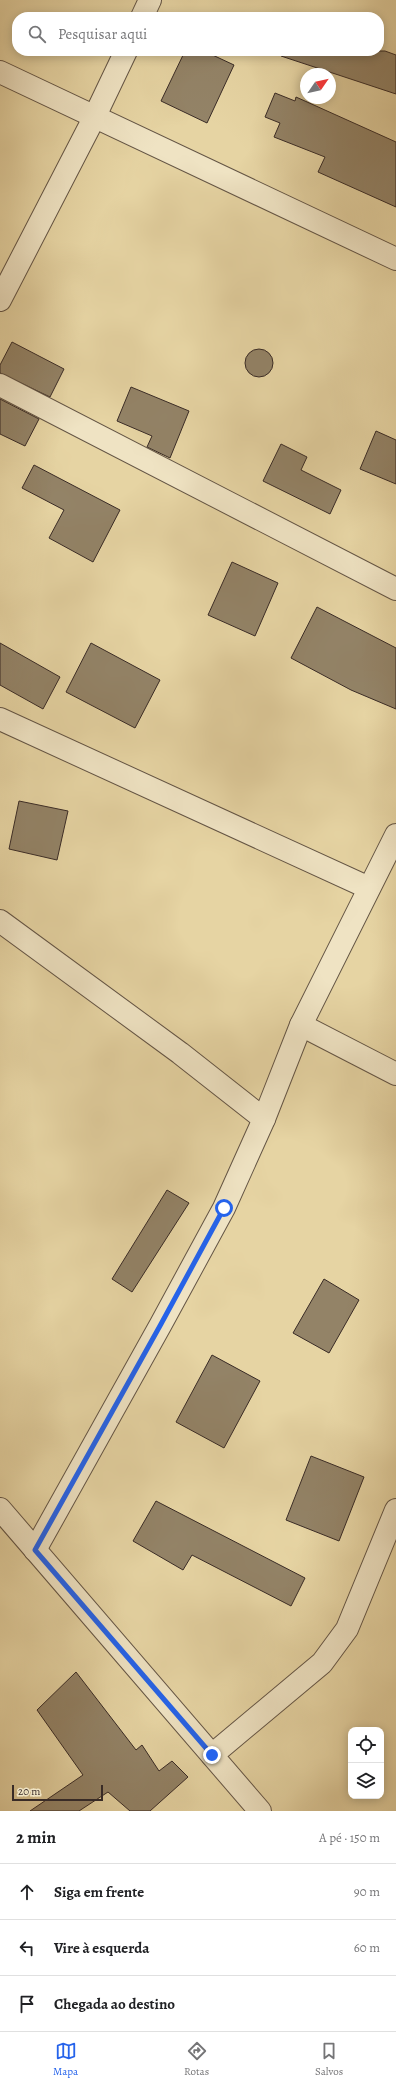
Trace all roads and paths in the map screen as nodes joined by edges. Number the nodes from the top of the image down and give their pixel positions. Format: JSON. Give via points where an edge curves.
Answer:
{"nodes":[{"id":1,"x":150,"y":0,"type":"edge"},
{"id":2,"x":144,"y":12,"type":"edge"},
{"id":3,"x":124,"y":56,"type":"edge"},
{"id":4,"x":0,"y":72,"type":"edge"},
{"id":5,"x":94,"y":118,"type":"junction"},
{"id":6,"x":396,"y":259,"type":"edge"},
{"id":7,"x":0,"y":300,"type":"edge"},
{"id":8,"x":0,"y":385,"type":"edge"},
{"id":9,"x":396,"y":589,"type":"edge"},
{"id":10,"x":0,"y":719,"type":"edge"},
{"id":11,"x":396,"y":835,"type":"edge"},
{"id":12,"x":369,"y":888,"type":"junction"},
{"id":13,"x":0,"y":920,"type":"edge"},
{"id":14,"x":301,"y":1025,"type":"junction"},
{"id":15,"x":396,"y":1074,"type":"edge"},
{"id":16,"x":264,"y":1119,"type":"junction"},
{"id":17,"x":0,"y":1509,"type":"edge"},
{"id":18,"x":396,"y":1510,"type":"edge"},
{"id":19,"x":35,"y":1550,"type":"junction"},
{"id":20,"x":212,"y":1755,"type":"junction"},
{"id":21,"x":260,"y":1811,"type":"edge"}],
"edges":[{"from":1,"to":2,"type":"street"},
{"from":3,"to":5,"type":"street"},
{"from":4,"to":5,"type":"street"},
{"from":5,"to":6,"type":"street"},
{"from":5,"to":7,"type":"street"},
{"from":8,"to":9,"type":"street"},
{"from":10,"to":12,"type":"street"},
{"from":11,"to":12,"type":"street"},
{"from":12,"to":14,"type":"street"},
{"from":13,"to":16,"type":"street","via":[[180,1053]]},
{"from":14,"to":15,"type":"street"},
{"from":14,"to":16,"type":"street"},
{"from":16,"to":19,"type":"street","via":[[224,1208]]},
{"from":17,"to":19,"type":"street"},
{"from":18,"to":20,"type":"street","via":[[347,1629],[322,1663]]},
{"from":19,"to":20,"type":"street"},
{"from":20,"to":21,"type":"street"}]}
